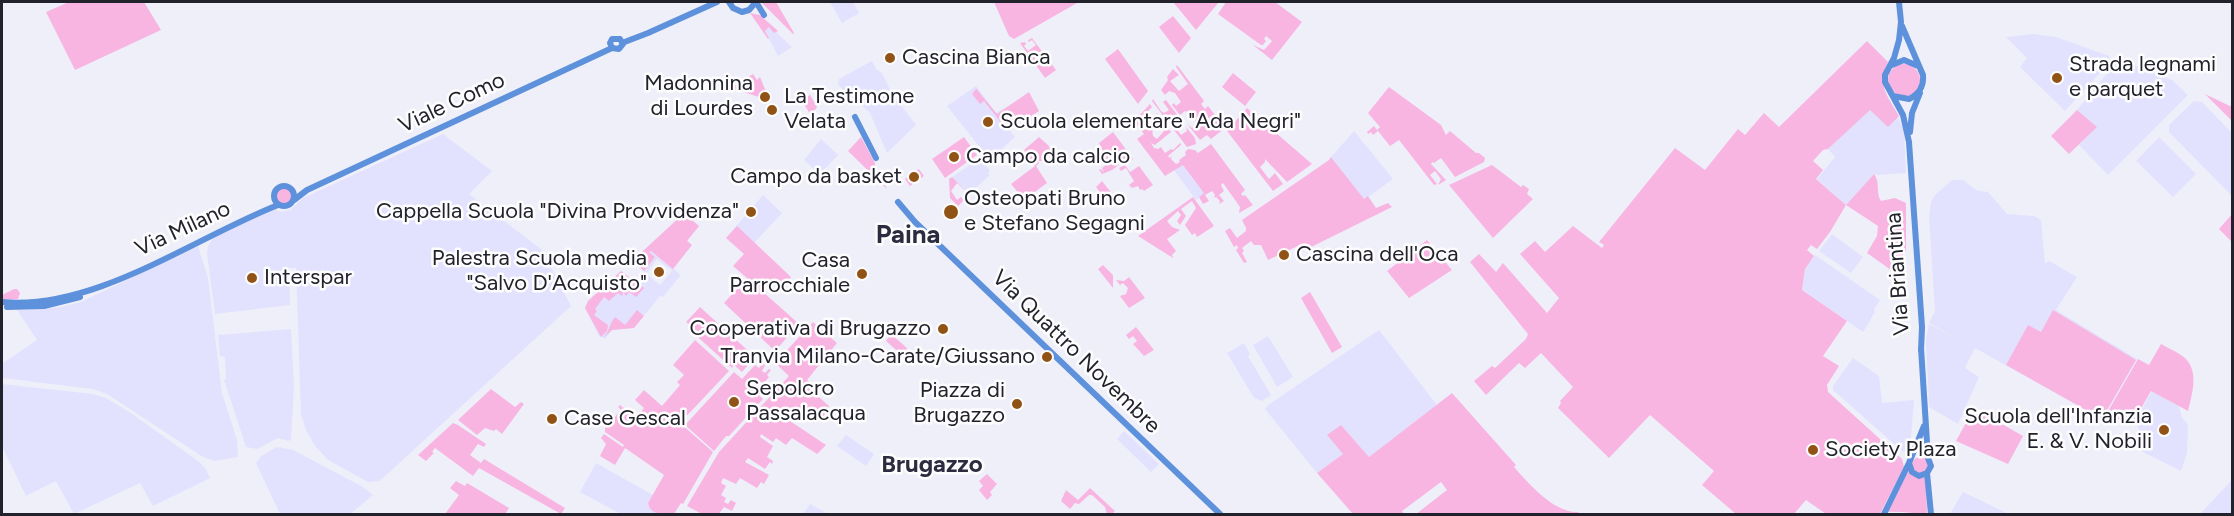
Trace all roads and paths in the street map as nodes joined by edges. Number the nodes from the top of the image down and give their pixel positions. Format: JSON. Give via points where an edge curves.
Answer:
{"nodes":[{"id":1,"x":756,"y":2,"type":"edge"},
{"id":2,"x":1899,"y":2,"type":"edge"},
{"id":3,"x":714,"y":3,"type":"edge"},
{"id":4,"x":730,"y":4,"type":"edge"},
{"id":5,"x":749,"y":10,"type":"junction"},
{"id":6,"x":1901,"y":22,"type":"junction"},
{"id":7,"x":1890,"y":66,"type":"junction"},
{"id":8,"x":1920,"y":69,"type":"junction"},
{"id":9,"x":1921,"y":89,"type":"junction"},
{"id":10,"x":1891,"y":94,"type":"junction"},
{"id":11,"x":855,"y":117,"type":"dead end"},
{"id":12,"x":1909,"y":142,"type":"junction"},
{"id":13,"x":876,"y":158,"type":"dead end"},
{"id":14,"x":290,"y":188,"type":"junction"},
{"id":15,"x":307,"y":190,"type":"junction"},
{"id":16,"x":274,"y":194,"type":"junction"},
{"id":17,"x":294,"y":200,"type":"junction"},
{"id":18,"x":898,"y":202,"type":"dead end"},
{"id":19,"x":278,"y":205,"type":"junction"},
{"id":20,"x":264,"y":210,"type":"junction"},
{"id":21,"x":2,"y":304,"type":"edge"},
{"id":22,"x":1926,"y":417,"type":"junction"},
{"id":23,"x":1928,"y":458,"type":"junction"},
{"id":24,"x":1910,"y":461,"type":"junction"},
{"id":25,"x":1927,"y":473,"type":"junction"},
{"id":26,"x":1220,"y":514,"type":"edge"},
{"id":27,"x":1884,"y":514,"type":"edge"},
{"id":28,"x":1931,"y":514,"type":"edge"}],
"edges":[{"from":1,"to":5,"type":"main road"},
{"from":1,"to":5,"type":"main road","via":[[764,15]]},
{"from":2,"to":6,"type":"main road"},
{"from":3,"to":4,"type":"main road"},
{"from":3,"to":15,"type":"main road","name":"Viale Como","via":[[622,43],[619,50],[612,48]]},
{"from":4,"to":5,"type":"main road","via":[[742,12]]},
{"from":6,"to":7,"type":"main road"},
{"from":6,"to":8,"type":"main road"},
{"from":7,"to":8,"type":"main road","via":[[1904,60]]},
{"from":7,"to":10,"type":"main road","via":[[1885,82]]},
{"from":8,"to":9,"type":"main road"},
{"from":9,"to":10,"type":"main road","via":[[1909,99]]},
{"from":9,"to":12,"type":"main road","name":"Via Briantina","via":[[1912,113]]},
{"from":10,"to":12,"type":"main road","name":"Via Briantina","via":[[1903,115]]},
{"from":11,"to":13,"type":"main road"},
{"from":12,"to":22,"type":"main road","name":"Via Briantina"},
{"from":14,"to":15,"type":"main road"},
{"from":14,"to":16,"type":"main road","via":[[280,187]]},
{"from":14,"to":17,"type":"main road"},
{"from":15,"to":17,"type":"main road","name":"Viale Como"},
{"from":16,"to":19,"type":"main road"},
{"from":16,"to":20,"type":"main road"},
{"from":17,"to":19,"type":"main road","via":[[285,207]]},
{"from":18,"to":26,"type":"main road","name":"Via Quattro Novembre"},
{"from":19,"to":20,"type":"main road","name":"Via Milano"},
{"from":20,"to":21,"type":"main road","name":"Via Milano","via":[[87,291],[32,303]]},
{"from":22,"to":23,"type":"main road","name":"Via Briantina"},
{"from":22,"to":24,"type":"main road","name":"Via Briantina"},
{"from":23,"to":24,"type":"main road","via":[[1920,454]]},
{"from":23,"to":25,"type":"main road","via":[[1931,466]]},
{"from":24,"to":25,"type":"main road","via":[[1911,471],[1916,475]]},
{"from":24,"to":27,"type":"main road","name":"Via Briantina"},
{"from":25,"to":28,"type":"main road"}]}
